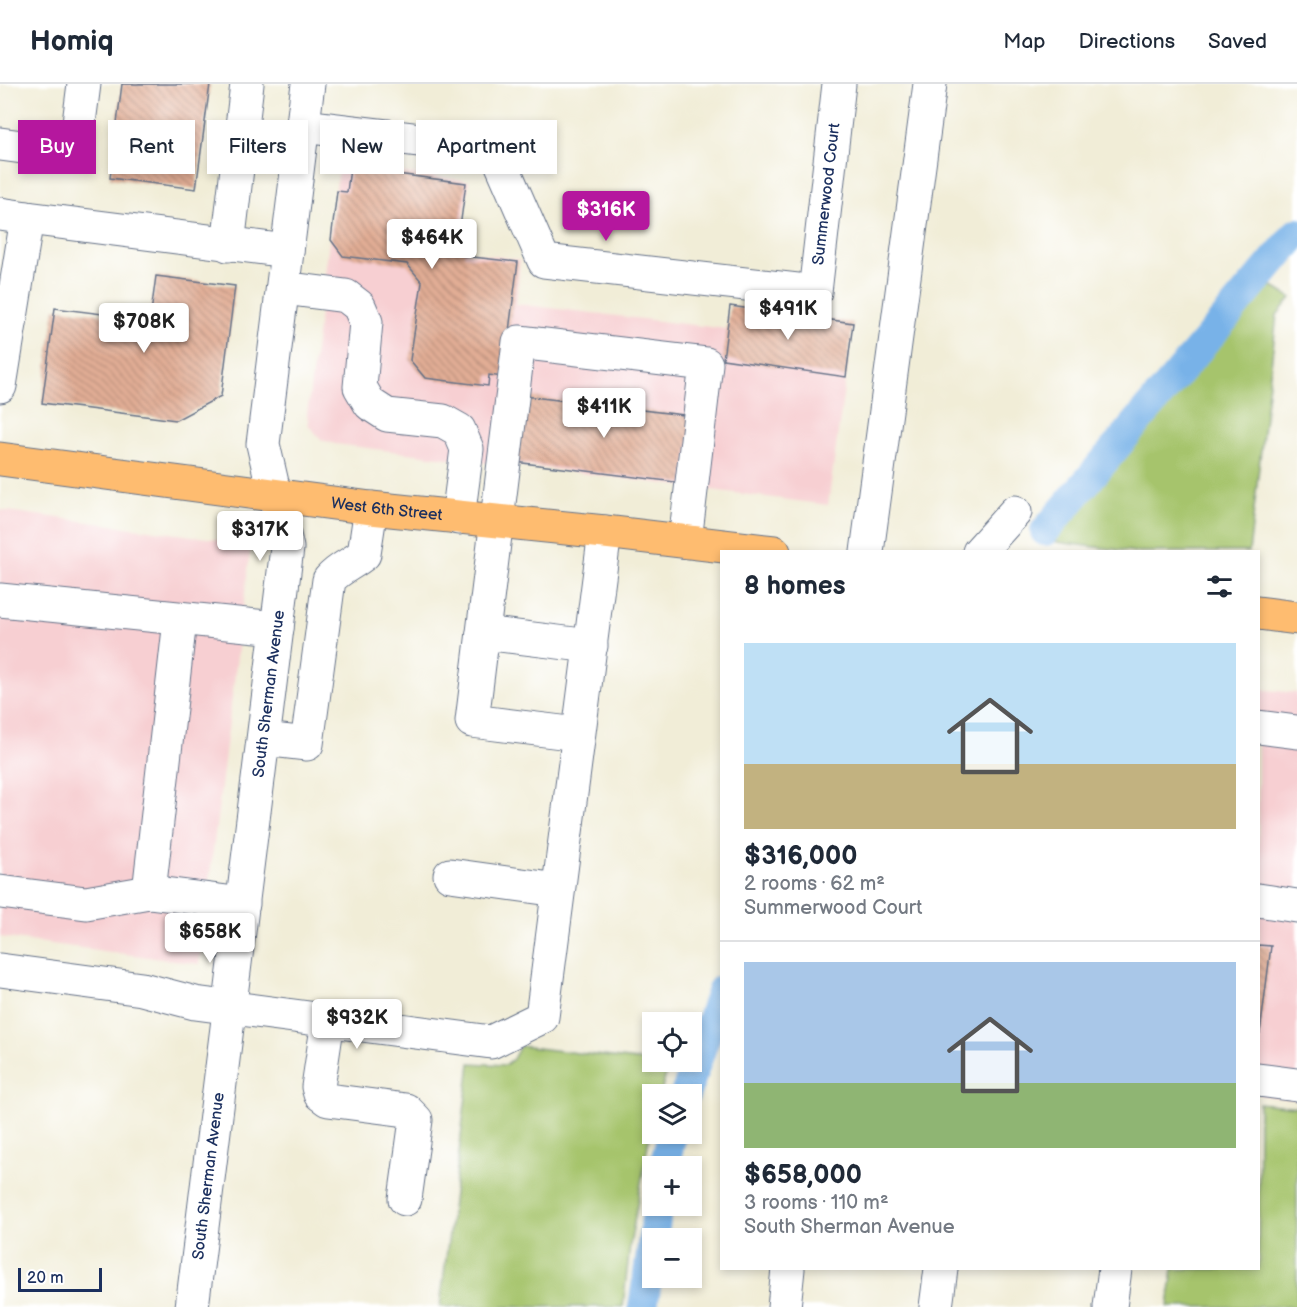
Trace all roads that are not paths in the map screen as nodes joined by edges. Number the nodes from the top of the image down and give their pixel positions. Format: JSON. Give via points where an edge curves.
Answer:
{"nodes":[{"id":1,"x":84,"y":84,"type":"edge"},
{"id":2,"x":247,"y":84,"type":"edge"},
{"id":3,"x":308,"y":84,"type":"edge"},
{"id":4,"x":839,"y":84,"type":"edge"},
{"id":5,"x":930,"y":84,"type":"edge"},
{"id":6,"x":304,"y":120,"type":"edge"},
{"id":7,"x":308,"y":127,"type":"edge"},
{"id":8,"x":0,"y":144,"type":"edge"},
{"id":9,"x":297,"y":174,"type":"edge"},
{"id":10,"x":14,"y":216,"type":"edge"},
{"id":11,"x":228,"y":245,"type":"junction"},
{"id":12,"x":287,"y":251,"type":"junction"},
{"id":13,"x":283,"y":288,"type":"junction"},
{"id":14,"x":0,"y":386,"type":"edge"},
{"id":15,"x":0,"y":459,"type":"edge"},
{"id":16,"x":275,"y":495,"type":"junction"},
{"id":17,"x":371,"y":508,"type":"junction"},
{"id":18,"x":1015,"y":512,"type":"dead end"},
{"id":19,"x":458,"y":518,"type":"junction"},
{"id":20,"x":497,"y":522,"type":"junction"},
{"id":21,"x":605,"y":532,"type":"junction"},
{"id":22,"x":685,"y":541,"type":"junction"},
{"id":23,"x":758,"y":550,"type":"edge"},
{"id":24,"x":867,"y":550,"type":"edge"},
{"id":25,"x":981,"y":550,"type":"edge"},
{"id":26,"x":0,"y":600,"type":"edge"},
{"id":27,"x":1260,"y":613,"type":"edge"},
{"id":28,"x":1297,"y":618,"type":"edge"},
{"id":29,"x":180,"y":620,"type":"junction"},
{"id":30,"x":277,"y":628,"type":"junction"},
{"id":31,"x":483,"y":633,"type":"junction"},
{"id":32,"x":591,"y":646,"type":"junction"},
{"id":33,"x":1260,"y":726,"type":"edge"},
{"id":34,"x":1297,"y":732,"type":"edge"},
{"id":35,"x":578,"y":734,"type":"junction"},
{"id":36,"x":264,"y":739,"type":"junction"},
{"id":37,"x":450,"y":875,"type":"dead end"},
{"id":38,"x":558,"y":890,"type":"junction"},
{"id":39,"x":149,"y":891,"type":"junction"},
{"id":40,"x":0,"y":892,"type":"edge"},
{"id":41,"x":1260,"y":900,"type":"edge"},
{"id":42,"x":243,"y":904,"type":"junction"},
{"id":43,"x":1297,"y":906,"type":"edge"},
{"id":44,"x":0,"y":970,"type":"edge"},
{"id":45,"x":230,"y":1008,"type":"junction"},
{"id":46,"x":328,"y":1021,"type":"junction"},
{"id":47,"x":1296,"y":1076,"type":"edge"},
{"id":48,"x":1260,"y":1080,"type":"edge"},
{"id":49,"x":405,"y":1200,"type":"dead end"},
{"id":50,"x":788,"y":1270,"type":"edge"},
{"id":51,"x":941,"y":1270,"type":"edge"},
{"id":52,"x":1115,"y":1270,"type":"edge"},
{"id":53,"x":192,"y":1307,"type":"edge"},
{"id":54,"x":784,"y":1307,"type":"edge"},
{"id":55,"x":936,"y":1307,"type":"edge"},
{"id":56,"x":1110,"y":1307,"type":"edge"}],
"edges":[{"from":1,"to":8,"type":"street","via":[[75,154]]},
{"from":2,"to":11,"type":"street"},
{"from":3,"to":6,"type":"street","name":"South Sherman Avenue"},
{"from":4,"to":7,"type":"street","name":"Summerwood Court","via":[[814,292],[544,261],[495,149]]},
{"from":5,"to":24,"type":"street"},
{"from":9,"to":12,"type":"street","name":"South Sherman Avenue"},
{"from":10,"to":11,"type":"street"},
{"from":10,"to":14,"type":"street"},
{"from":11,"to":12,"type":"street"},
{"from":12,"to":13,"type":"street","name":"South Sherman Avenue"},
{"from":13,"to":16,"type":"street","name":"South Sherman Avenue","via":[[263,444]]},
{"from":13,"to":19,"type":"street","via":[[346,296],[359,306],[366,322],[360,387],[370,404],[387,415],[443,421],[459,430],[467,449]]},
{"from":15,"to":16,"type":"main road","name":"West 6th Street"},
{"from":16,"to":17,"type":"main road","name":"West 6th Street"},
{"from":16,"to":30,"type":"street","name":"South Sherman Avenue","via":[[287,548]]},
{"from":17,"to":19,"type":"main road","name":"West 6th Street"},
{"from":17,"to":36,"type":"street","via":[[364,554],[329,580],[307,744]]},
{"from":18,"to":25,"type":"street"},
{"from":19,"to":20,"type":"main road","name":"West 6th Street"},
{"from":20,"to":21,"type":"main road","name":"West 6th Street"},
{"from":20,"to":22,"type":"street","via":[[519,342],[706,364]]},
{"from":20,"to":31,"type":"street"},
{"from":21,"to":22,"type":"main road","name":"West 6th Street"},
{"from":21,"to":32,"type":"street"},
{"from":22,"to":23,"type":"main road","name":"West 6th Street"},
{"from":26,"to":29,"type":"street"},
{"from":27,"to":28,"type":"main road"},
{"from":29,"to":30,"type":"street"},
{"from":29,"to":39,"type":"street"},
{"from":30,"to":36,"type":"street","name":"South Sherman Avenue"},
{"from":31,"to":32,"type":"street"},
{"from":31,"to":35,"type":"street","via":[[472,721]]},
{"from":32,"to":35,"type":"street"},
{"from":33,"to":34,"type":"street"},
{"from":35,"to":38,"type":"street"},
{"from":36,"to":42,"type":"street","name":"South Sherman Avenue"},
{"from":37,"to":38,"type":"street"},
{"from":38,"to":46,"type":"street","via":[[542,1017],[491,1042]]},
{"from":39,"to":40,"type":"street","via":[[86,903]]},
{"from":39,"to":42,"type":"street"},
{"from":41,"to":43,"type":"street"},
{"from":42,"to":45,"type":"street","name":"South Sherman Avenue"},
{"from":44,"to":45,"type":"street","via":[[142,990]]},
{"from":45,"to":46,"type":"street"},
{"from":45,"to":53,"type":"street","name":"South Sherman Avenue"},
{"from":46,"to":49,"type":"street","via":[[320,1094],[328,1100],[406,1110],[416,1120]]},
{"from":47,"to":48,"type":"street"},
{"from":50,"to":54,"type":"street"},
{"from":51,"to":55,"type":"street"},
{"from":52,"to":56,"type":"street"}]}
